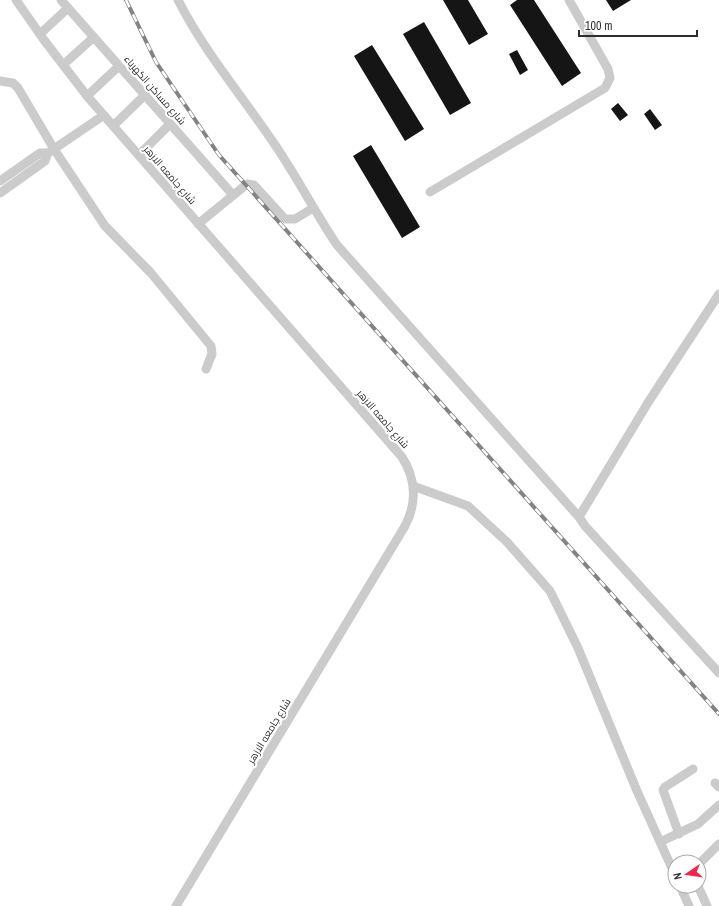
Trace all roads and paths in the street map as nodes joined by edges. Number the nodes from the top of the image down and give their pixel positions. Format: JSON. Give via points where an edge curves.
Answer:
{"nodes":[{"id":1,"x":16,"y":0,"type":"edge"},
{"id":2,"x":61,"y":0,"type":"edge"},
{"id":3,"x":178,"y":0,"type":"edge"},
{"id":4,"x":569,"y":0,"type":"edge"},
{"id":5,"x":68,"y":8,"type":"junction"},
{"id":6,"x":40,"y":34,"type":"junction"},
{"id":7,"x":94,"y":37,"type":"junction"},
{"id":8,"x":63,"y":65,"type":"junction"},
{"id":9,"x":119,"y":66,"type":"junction"},
{"id":10,"x":0,"y":81,"type":"edge"},
{"id":11,"x":144,"y":95,"type":"junction"},
{"id":12,"x":87,"y":96,"type":"junction"},
{"id":13,"x":104,"y":115,"type":"junction"},
{"id":14,"x":170,"y":124,"type":"junction"},
{"id":15,"x":113,"y":126,"type":"junction"},
{"id":16,"x":51,"y":151,"type":"junction"},
{"id":17,"x":139,"y":155,"type":"junction"},
{"id":18,"x":0,"y":181,"type":"edge"},
{"id":19,"x":430,"y":192,"type":"dead end"},
{"id":20,"x":0,"y":193,"type":"edge"},
{"id":21,"x":233,"y":195,"type":"junction"},
{"id":22,"x":312,"y":208,"type":"junction"},
{"id":23,"x":198,"y":224,"type":"junction"},
{"id":24,"x":719,"y":294,"type":"edge"},
{"id":25,"x":206,"y":369,"type":"dead end"},
{"id":26,"x":413,"y":486,"type":"junction"},
{"id":27,"x":579,"y":517,"type":"junction"},
{"id":28,"x":719,"y":673,"type":"edge"},
{"id":29,"x":693,"y":769,"type":"dead end"},
{"id":30,"x":719,"y":806,"type":"edge"},
{"id":31,"x":679,"y":834,"type":"junction"},
{"id":32,"x":660,"y":842,"type":"junction"},
{"id":33,"x":719,"y":844,"type":"edge"},
{"id":34,"x":707,"y":856,"type":"edge"},
{"id":35,"x":667,"y":857,"type":"edge"},
{"id":36,"x":684,"y":894,"type":"edge"},
{"id":37,"x":702,"y":894,"type":"edge"},
{"id":38,"x":176,"y":906,"type":"edge"},
{"id":39,"x":689,"y":906,"type":"edge"},
{"id":40,"x":707,"y":906,"type":"edge"}],
"edges":[{"from":1,"to":6,"type":"street","name":"شارع جامعه الازهر"},
{"from":2,"to":5,"type":"street","name":"شارع مساكن الكهرباء"},
{"from":3,"to":22,"type":"street","via":[[204,48],[271,138]]},
{"from":4,"to":19,"type":"street","via":[[608,69],[610,78],[605,88]]},
{"from":5,"to":6,"type":"street"},
{"from":5,"to":7,"type":"street","name":"شارع مساكن الكهرباء"},
{"from":6,"to":8,"type":"street","name":"شارع جامعه الازهر"},
{"from":7,"to":8,"type":"street"},
{"from":7,"to":9,"type":"street","name":"شارع مساكن الكهرباء"},
{"from":8,"to":12,"type":"street","name":"شارع جامعه الازهر"},
{"from":9,"to":11,"type":"street","name":"شارع مساكن الكهرباء"},
{"from":9,"to":12,"type":"street"},
{"from":10,"to":16,"type":"street","via":[[13,83],[18,88]]},
{"from":11,"to":14,"type":"street","name":"شارع مساكن الكهرباء"},
{"from":11,"to":15,"type":"street"},
{"from":12,"to":13,"type":"street","name":"شارع جامعه الازهر"},
{"from":13,"to":15,"type":"street","name":"شارع جامعه الازهر"},
{"from":13,"to":16,"type":"street"},
{"from":14,"to":17,"type":"street"},
{"from":14,"to":21,"type":"street","name":"شارع مساكن الكهرباء"},
{"from":15,"to":17,"type":"street","name":"شارع جامعه الازهر"},
{"from":16,"to":18,"type":"street","via":[[40,153]]},
{"from":16,"to":20,"type":"street","via":[[45,161]]},
{"from":16,"to":25,"type":"street","via":[[106,226],[151,273],[211,346],[212,354]]},
{"from":17,"to":23,"type":"street","name":"شارع جامعه الازهر"},
{"from":21,"to":22,"type":"street","via":[[245,185],[252,184],[283,218],[290,220],[298,218]]},
{"from":21,"to":23,"type":"street"},
{"from":22,"to":27,"type":"street","via":[[341,251]]},
{"from":23,"to":26,"type":"street","name":"شارع جامعه الازهر","via":[[402,457]]},
{"from":24,"to":27,"type":"street","via":[[649,401]]},
{"from":26,"to":32,"type":"street","via":[[468,506],[507,542],[550,592],[578,648]]},
{"from":26,"to":38,"type":"street","name":"شارع جامعه الازهر","via":[[412,511],[405,526]]},
{"from":27,"to":28,"type":"street"},
{"from":29,"to":31,"type":"street","via":[[663,790]]},
{"from":30,"to":31,"type":"street","via":[[698,824]]},
{"from":31,"to":32,"type":"street"},
{"from":32,"to":35,"type":"street"},
{"from":33,"to":34,"type":"street"},
{"from":36,"to":39,"type":"street"},
{"from":37,"to":40,"type":"street"}]}
